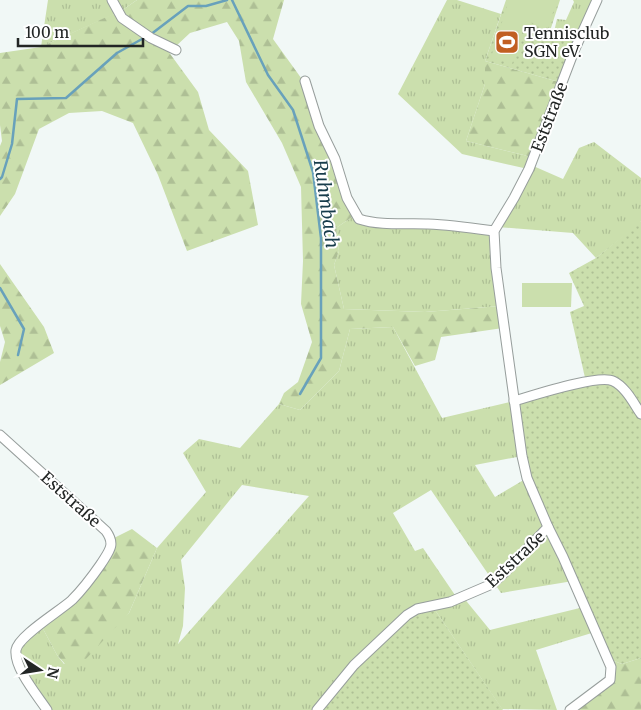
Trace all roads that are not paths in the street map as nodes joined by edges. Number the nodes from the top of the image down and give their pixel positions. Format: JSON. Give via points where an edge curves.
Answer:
{"nodes":[{"id":1,"x":112,"y":0,"type":"edge"},
{"id":2,"x":596,"y":0,"type":"edge"},
{"id":3,"x":176,"y":50,"type":"dead end"},
{"id":4,"x":305,"y":81,"type":"dead end"},
{"id":5,"x":494,"y":231,"type":"junction"},
{"id":6,"x":514,"y":401,"type":"junction"},
{"id":7,"x":641,"y":414,"type":"edge"},
{"id":8,"x":0,"y":436,"type":"edge"},
{"id":9,"x":548,"y":527,"type":"junction"},
{"id":10,"x":47,"y":710,"type":"edge"},
{"id":11,"x":317,"y":710,"type":"edge"},
{"id":12,"x":570,"y":710,"type":"edge"}],
"edges":[{"from":1,"to":3,"type":"street","via":[[122,18]]},
{"from":2,"to":5,"type":"street","name":"Eststraße","via":[[529,169]]},
{"from":4,"to":5,"type":"street","via":[[322,134],[359,219],[381,223],[460,225]]},
{"from":5,"to":6,"type":"street","name":"Eststraße"},
{"from":6,"to":7,"type":"street","via":[[607,380],[621,387]]},
{"from":6,"to":9,"type":"street","name":"Eststraße","via":[[527,478]]},
{"from":8,"to":10,"type":"street","name":"Eststraße","via":[[112,539],[105,558],[90,580],[72,600],[22,638],[16,648],[20,668]]},
{"from":9,"to":11,"type":"street","name":"Eststraße","via":[[492,584],[450,602],[417,609],[407,615],[354,665]]},
{"from":9,"to":12,"type":"street","name":"Eststraße","via":[[611,667],[610,680]]}]}
